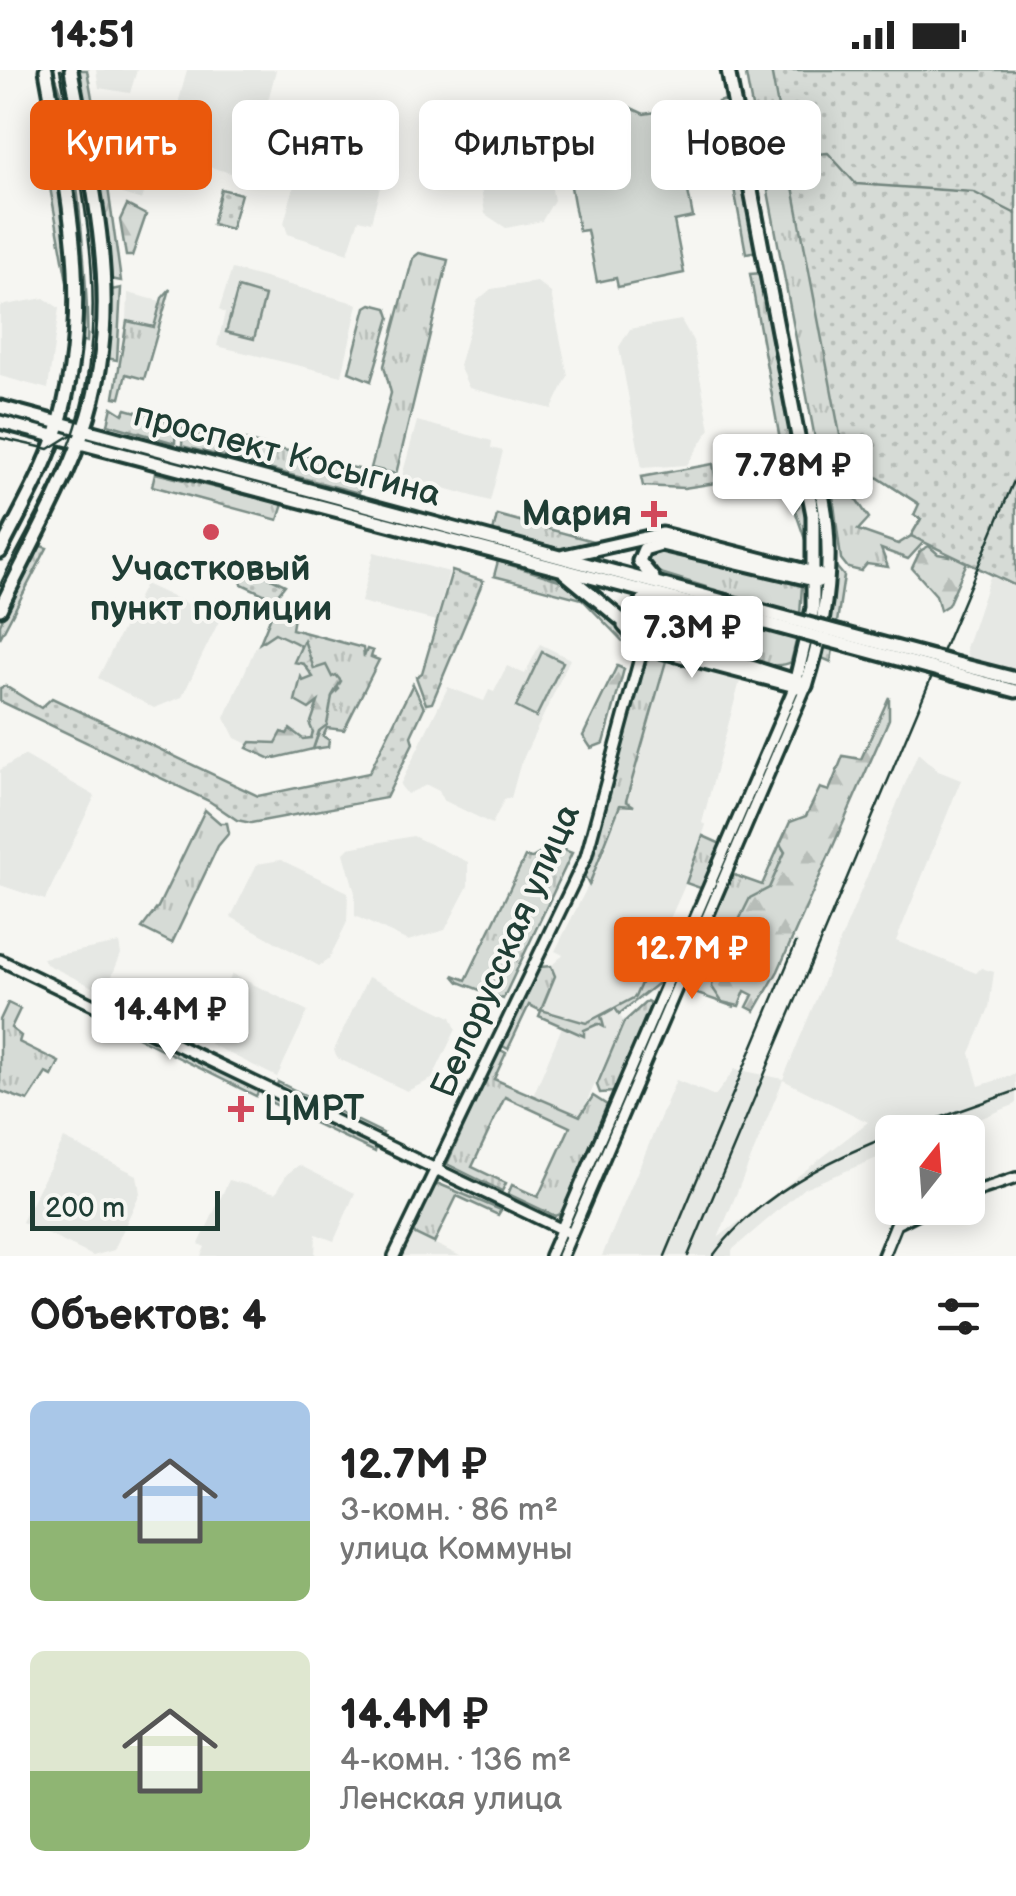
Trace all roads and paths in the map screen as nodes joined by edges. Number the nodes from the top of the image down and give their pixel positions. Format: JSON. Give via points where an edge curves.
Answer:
{"nodes":[{"id":1,"x":46,"y":70,"type":"edge"},
{"id":2,"x":71,"y":70,"type":"edge"},
{"id":3,"x":732,"y":70,"type":"edge"},
{"id":4,"x":0,"y":407,"type":"edge"},
{"id":5,"x":0,"y":422,"type":"edge"},
{"id":6,"x":59,"y":423,"type":"junction"},
{"id":7,"x":84,"y":429,"type":"junction"},
{"id":8,"x":55,"y":436,"type":"junction"},
{"id":9,"x":79,"y":442,"type":"junction"},
{"id":10,"x":0,"y":552,"type":"edge"},
{"id":11,"x":559,"y":562,"type":"junction"},
{"id":12,"x":819,"y":578,"type":"junction"},
{"id":13,"x":676,"y":593,"type":"junction"},
{"id":14,"x":0,"y":609,"type":"edge"},
{"id":15,"x":617,"y":618,"type":"junction"},
{"id":16,"x":658,"y":650,"type":"junction"},
{"id":17,"x":640,"y":658,"type":"junction"},
{"id":18,"x":934,"y":663,"type":"junction"},
{"id":19,"x":1016,"y":679,"type":"edge"},
{"id":20,"x":799,"y":684,"type":"junction"},
{"id":21,"x":1016,"y":691,"type":"edge"},
{"id":22,"x":0,"y":960,"type":"edge"},
{"id":23,"x":436,"y":1170,"type":"junction"},
{"id":24,"x":1016,"y":1178,"type":"edge"},
{"id":25,"x":985,"y":1188,"type":"edge"},
{"id":26,"x":896,"y":1225,"type":"edge"},
{"id":27,"x":566,"y":1232,"type":"junction"},
{"id":28,"x":394,"y":1256,"type":"edge"},
{"id":29,"x":550,"y":1256,"type":"edge"},
{"id":30,"x":562,"y":1256,"type":"edge"},
{"id":31,"x":883,"y":1256,"type":"edge"}],
"edges":[{"from":1,"to":6,"type":"main road","via":[[79,290]]},
{"from":2,"to":7,"type":"main road","via":[[106,298],[100,373]]},
{"from":3,"to":12,"type":"main road","via":[[823,501]]},
{"from":4,"to":6,"type":"main road","name":"проспект Косыгина"},
{"from":5,"to":8,"type":"main road","name":"проспект Косыгина"},
{"from":6,"to":7,"type":"main road","name":"проспект Косыгина"},
{"from":6,"to":8,"type":"main road"},
{"from":7,"to":9,"type":"main road"},
{"from":7,"to":11,"type":"main road","name":"проспект Косыгина"},
{"from":8,"to":9,"type":"main road","name":"проспект Косыгина"},
{"from":8,"to":10,"type":"main road"},
{"from":9,"to":11,"type":"main road","name":"проспект Косыгина"},
{"from":9,"to":14,"type":"main road"},
{"from":11,"to":12,"type":"main road","name":"проспект Косыгина","via":[[662,534]]},
{"from":11,"to":13,"type":"main road","name":"проспект Косыгина"},
{"from":11,"to":15,"type":"main road","name":"проспект Косыгина"},
{"from":12,"to":13,"type":"main road","name":"проспект Косыгина","via":[[675,546],[644,550],[639,561],[646,574]]},
{"from":12,"to":20,"type":"main road","via":[[821,634]]},
{"from":13,"to":18,"type":"main road","name":"проспект Косыгина","bridge":true},
{"from":13,"to":20,"type":"main road","via":[[642,601],[635,611],[650,635]]},
{"from":15,"to":16,"type":"main road","name":"проспект Косыгина"},
{"from":15,"to":17,"type":"street","via":[[639,644]]},
{"from":16,"to":17,"type":"street"},
{"from":16,"to":20,"type":"main road","name":"проспект Косыгина"},
{"from":17,"to":23,"type":"street","name":"Белорусская улица","via":[[586,857]]},
{"from":18,"to":19,"type":"main road","bridge":true},
{"from":18,"to":21,"type":"main road","bridge":true},
{"from":20,"to":27,"type":"street"},
{"from":22,"to":23,"type":"street"},
{"from":23,"to":27,"type":"street"},
{"from":23,"to":28,"type":"street","name":"Белорусская улица"},
{"from":24,"to":25,"type":"street"},
{"from":26,"to":31,"type":"street"},
{"from":27,"to":29,"type":"street"},
{"from":27,"to":30,"type":"street"}]}
